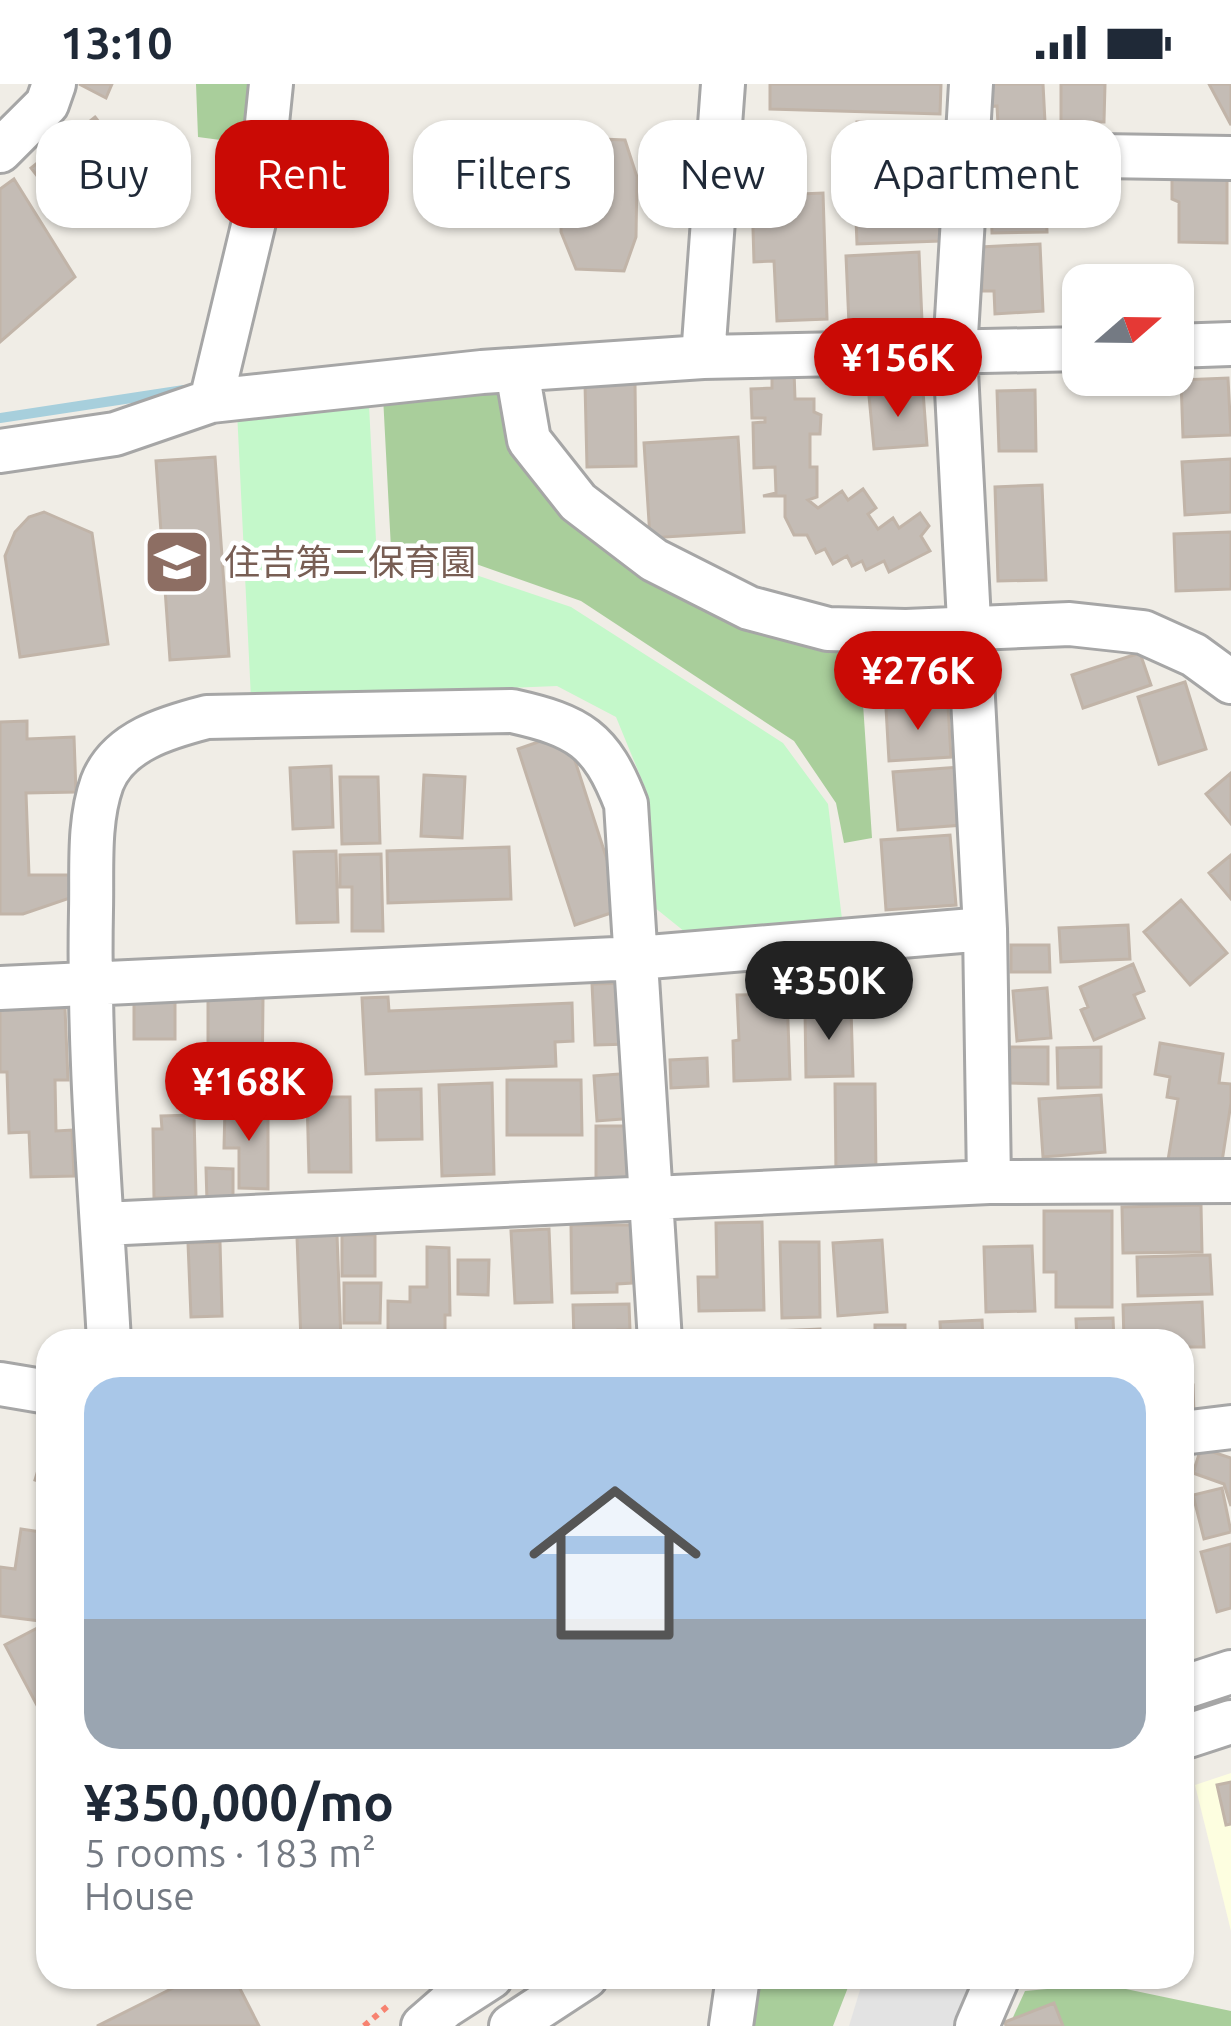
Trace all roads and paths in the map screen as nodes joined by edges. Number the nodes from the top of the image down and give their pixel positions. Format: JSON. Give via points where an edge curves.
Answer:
{"nodes":[{"id":1,"x":53,"y":84,"type":"edge"},
{"id":2,"x":271,"y":84,"type":"edge"},
{"id":3,"x":723,"y":84,"type":"edge"},
{"id":4,"x":971,"y":84,"type":"edge"},
{"id":5,"x":969,"y":120,"type":"edge"},
{"id":6,"x":0,"y":151,"type":"edge"},
{"id":7,"x":1121,"y":156,"type":"edge"},
{"id":8,"x":1231,"y":158,"type":"edge"},
{"id":9,"x":963,"y":228,"type":"edge"},
{"id":10,"x":1231,"y":344,"type":"edge"},
{"id":11,"x":1194,"y":345,"type":"edge"},
{"id":12,"x":1062,"y":349,"type":"edge"},
{"id":13,"x":955,"y":352,"type":"junction"},
{"id":14,"x":703,"y":358,"type":"junction"},
{"id":15,"x":517,"y":371,"type":"junction"},
{"id":16,"x":211,"y":401,"type":"junction"},
{"id":17,"x":0,"y":451,"type":"edge"},
{"id":18,"x":968,"y":626,"type":"junction"},
{"id":19,"x":1231,"y":682,"type":"edge"},
{"id":20,"x":985,"y":929,"type":"junction"},
{"id":21,"x":637,"y":958,"type":"junction"},
{"id":22,"x":89,"y":983,"type":"junction"},
{"id":23,"x":0,"y":988,"type":"edge"},
{"id":24,"x":1231,"y":1181,"type":"edge"},
{"id":25,"x":988,"y":1182,"type":"junction"},
{"id":26,"x":650,"y":1201,"type":"junction"},
{"id":27,"x":103,"y":1224,"type":"junction"},
{"id":28,"x":108,"y":1329,"type":"edge"},
{"id":29,"x":659,"y":1329,"type":"edge"},
{"id":30,"x":0,"y":1384,"type":"edge"},
{"id":31,"x":36,"y":1390,"type":"edge"},
{"id":32,"x":1231,"y":1427,"type":"edge"},
{"id":33,"x":1194,"y":1431,"type":"edge"},
{"id":34,"x":1231,"y":1722,"type":"edge"},
{"id":35,"x":1194,"y":1734,"type":"edge"},
{"id":36,"x":472,"y":1989,"type":"edge"},
{"id":37,"x":568,"y":1989,"type":"edge"},
{"id":38,"x":736,"y":1989,"type":"edge"},
{"id":39,"x":993,"y":1989,"type":"edge"},
{"id":40,"x":423,"y":2026,"type":"edge"},
{"id":41,"x":511,"y":2026,"type":"edge"},
{"id":42,"x":731,"y":2026,"type":"edge"},
{"id":43,"x":977,"y":2026,"type":"edge"}],
"edges":[{"from":1,"to":6,"type":"street","via":[[47,104]]},
{"from":2,"to":16,"type":"street","via":[[259,201]]},
{"from":3,"to":14,"type":"street"},
{"from":4,"to":5,"type":"street"},
{"from":7,"to":8,"type":"street"},
{"from":9,"to":13,"type":"street"},
{"from":10,"to":11,"type":"street"},
{"from":12,"to":13,"type":"street"},
{"from":13,"to":14,"type":"street"},
{"from":13,"to":18,"type":"street"},
{"from":14,"to":15,"type":"street"},
{"from":15,"to":16,"type":"street"},
{"from":15,"to":18,"type":"street","via":[[529,440],[578,502],[654,560],[749,608],[828,629]]},
{"from":16,"to":17,"type":"street","via":[[116,434]]},
{"from":18,"to":19,"type":"street","via":[[1142,632]]},
{"from":18,"to":20,"type":"street"},
{"from":20,"to":21,"type":"street"},
{"from":20,"to":25,"type":"street"},
{"from":21,"to":22,"type":"street"},
{"from":21,"to":22,"type":"street","via":[[626,804],[610,764],[584,737],[512,711],[207,717],[161,728],[103,780],[93,833]]},
{"from":21,"to":26,"type":"street"},
{"from":22,"to":23,"type":"street"},
{"from":22,"to":27,"type":"street"},
{"from":24,"to":25,"type":"street"},
{"from":25,"to":26,"type":"street"},
{"from":26,"to":27,"type":"street"},
{"from":26,"to":29,"type":"street"},
{"from":27,"to":28,"type":"street"},
{"from":30,"to":31,"type":"street"},
{"from":32,"to":33,"type":"street"},
{"from":34,"to":35,"type":"street"},
{"from":36,"to":40,"type":"street"},
{"from":37,"to":41,"type":"street"},
{"from":38,"to":42,"type":"street"},
{"from":39,"to":43,"type":"street"}]}
